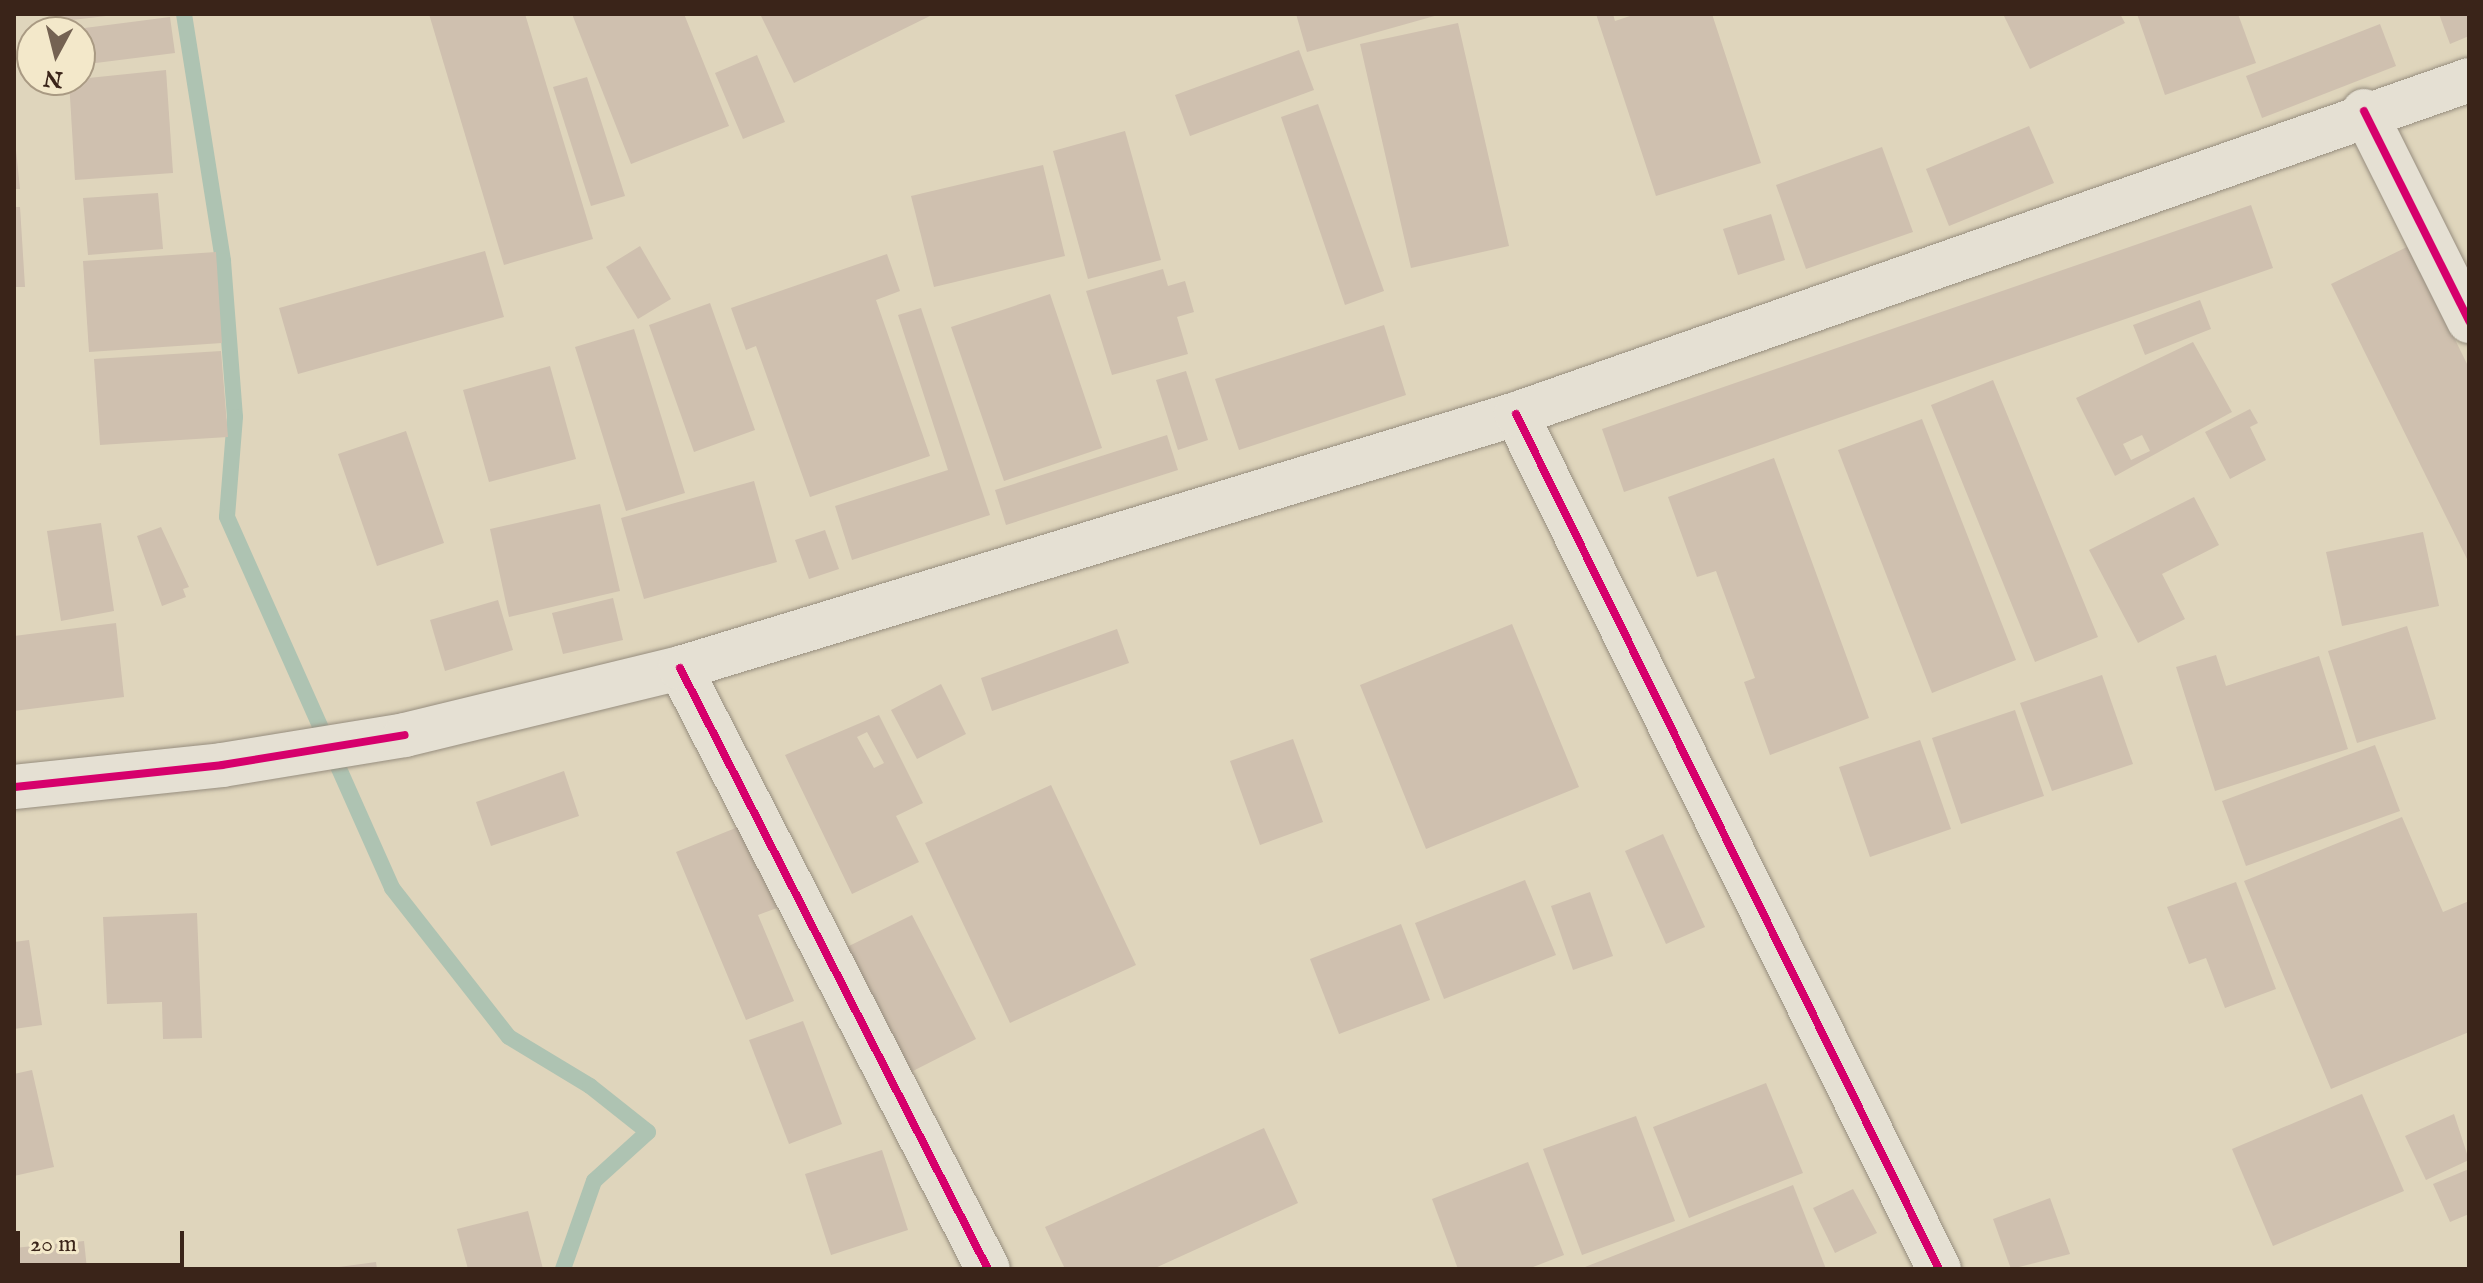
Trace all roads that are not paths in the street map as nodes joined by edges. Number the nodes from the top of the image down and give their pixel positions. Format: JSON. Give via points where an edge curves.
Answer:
{"nodes":[{"id":1,"x":2469,"y":80,"type":"edge"},
{"id":2,"x":2364,"y":111,"type":"junction"},
{"id":3,"x":2469,"y":321,"type":"edge"},
{"id":4,"x":1516,"y":414,"type":"junction"},
{"id":5,"x":680,"y":668,"type":"junction"},
{"id":6,"x":14,"y":787,"type":"edge"},
{"id":7,"x":988,"y":1269,"type":"edge"},
{"id":8,"x":1939,"y":1269,"type":"edge"}],
"edges":[{"from":1,"to":2,"type":"street"},
{"from":2,"to":3,"type":"street"},
{"from":2,"to":4,"type":"street"},
{"from":4,"to":5,"type":"street"},
{"from":4,"to":8,"type":"street"},
{"from":5,"to":6,"type":"street","via":[[405,735],[222,765]]},
{"from":5,"to":7,"type":"street"}]}
